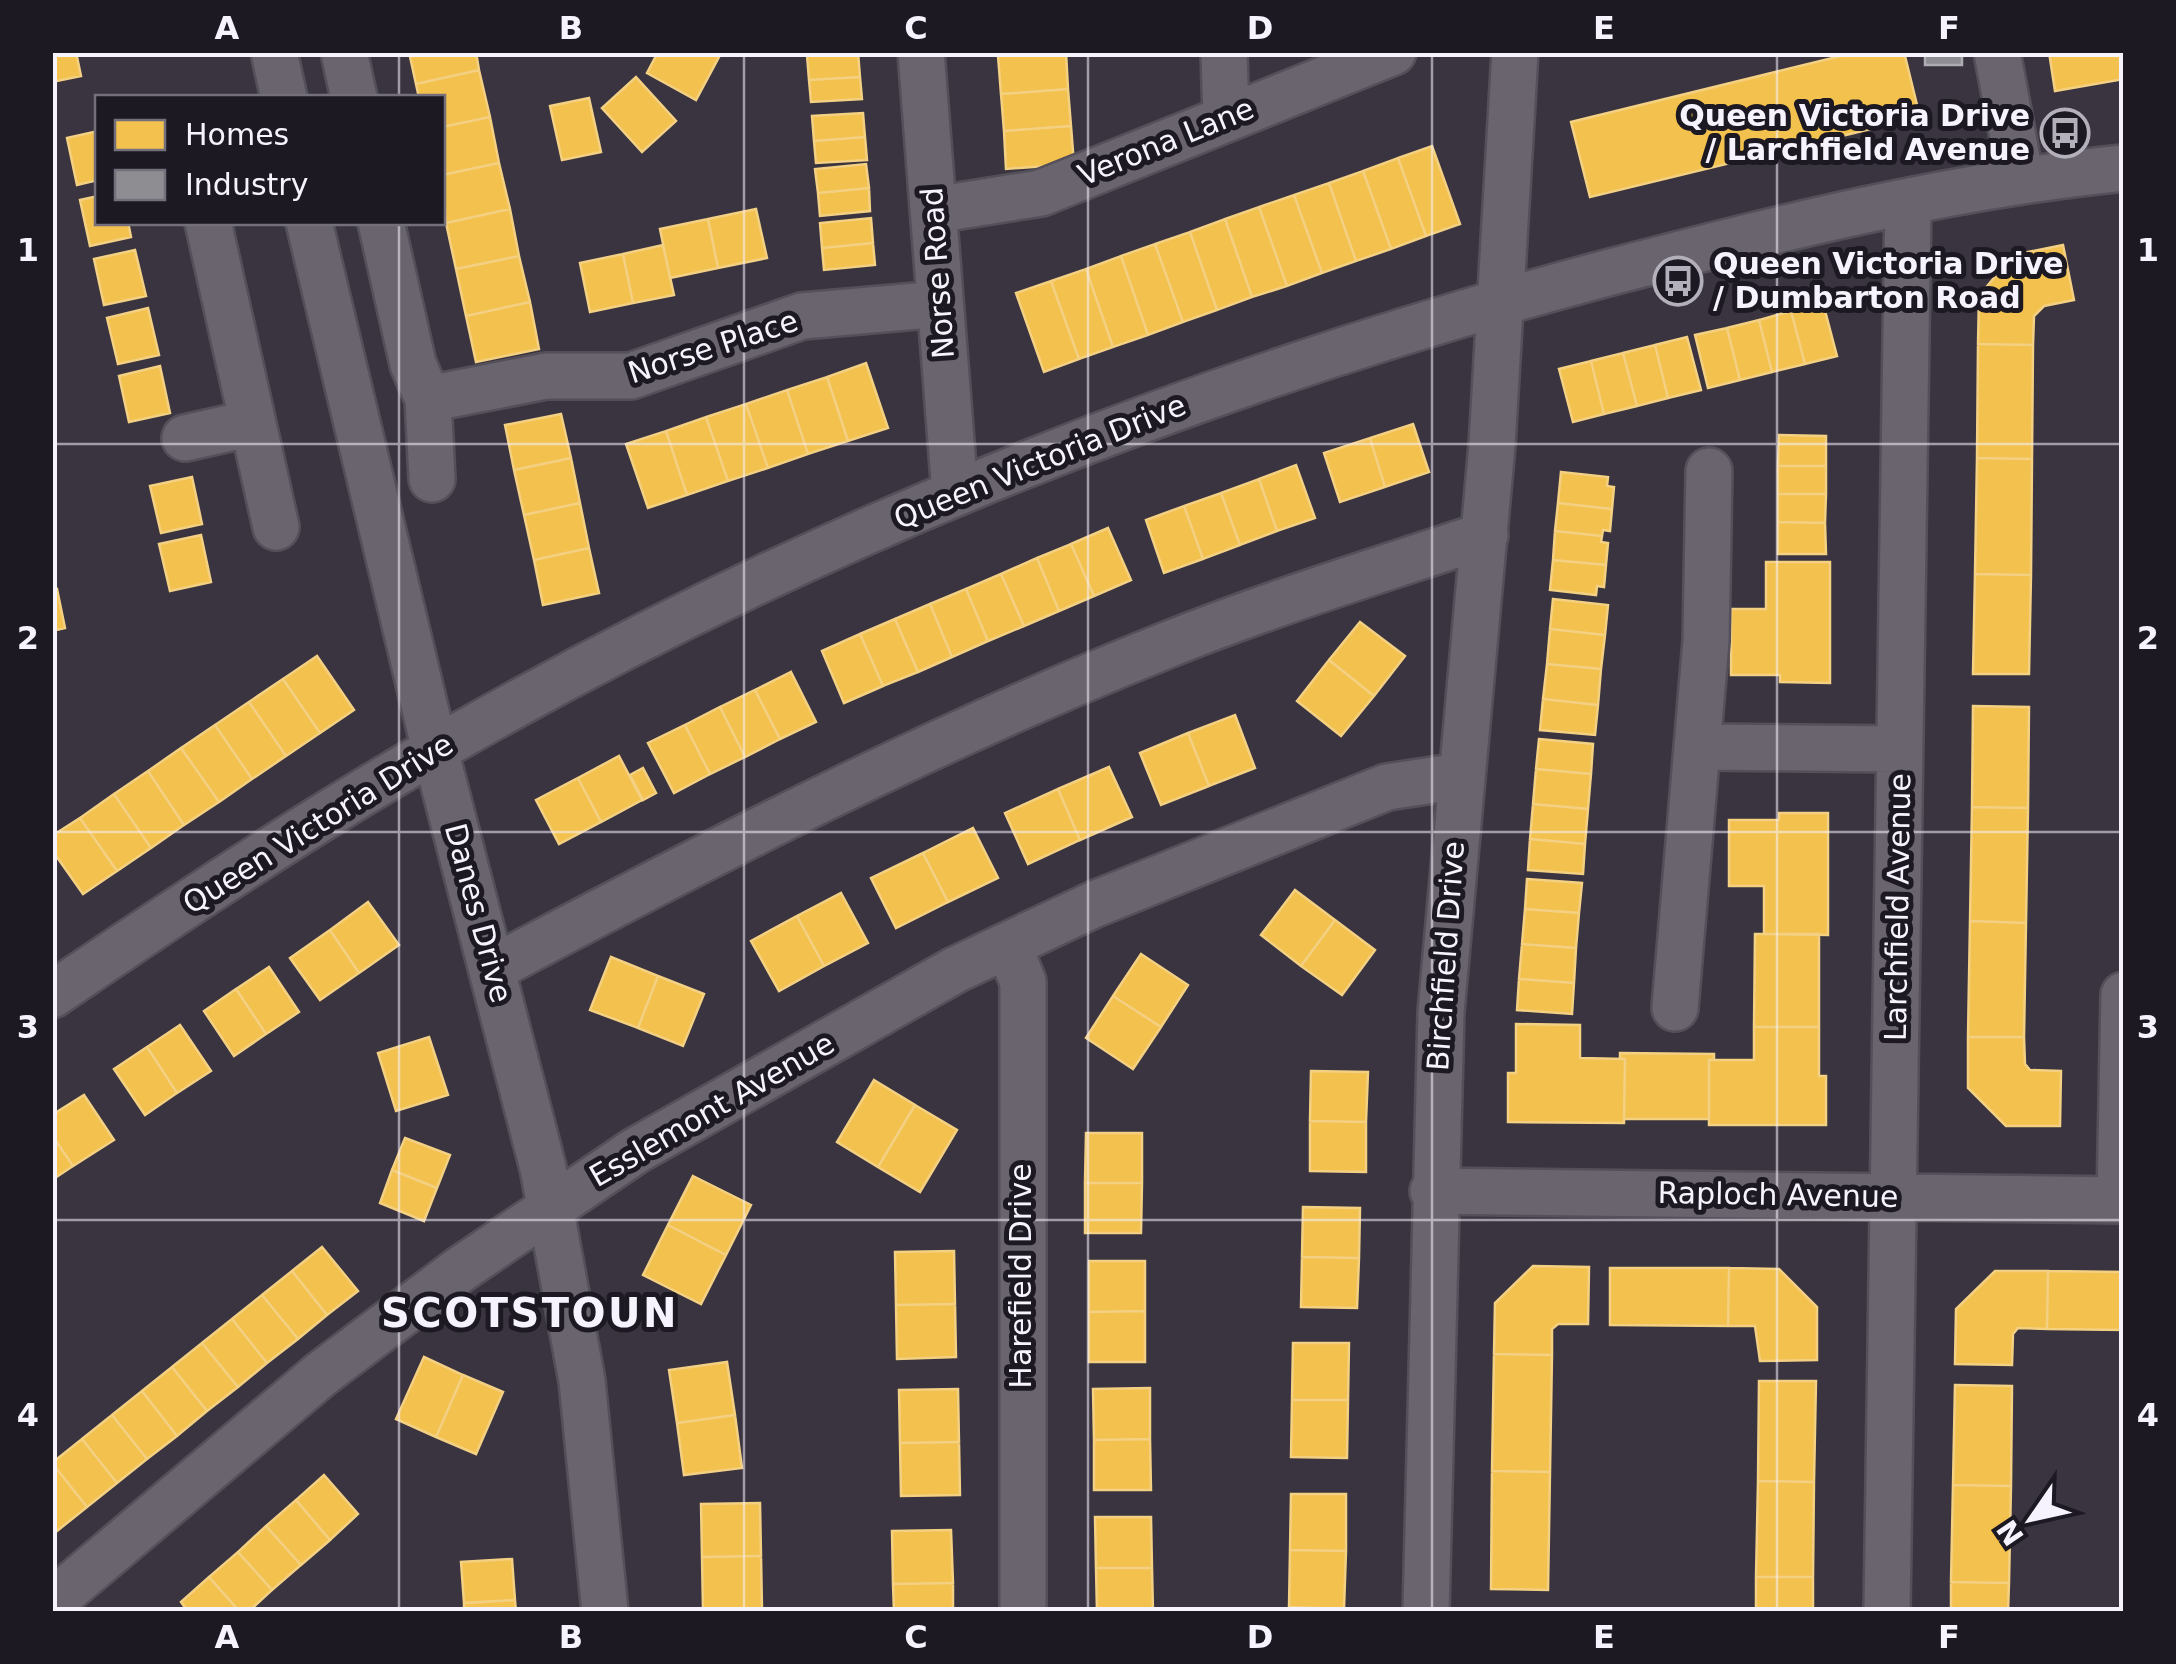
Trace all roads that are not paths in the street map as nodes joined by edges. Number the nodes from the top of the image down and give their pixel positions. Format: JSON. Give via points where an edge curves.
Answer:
{"nodes":[{"id":1,"x":274,"y":52,"type":"edge"},
{"id":2,"x":344,"y":52,"type":"edge"},
{"id":3,"x":921,"y":52,"type":"edge"},
{"id":4,"x":1224,"y":52,"type":"edge"},
{"id":5,"x":1393,"y":52,"type":"edge"},
{"id":6,"x":1515,"y":52,"type":"edge"},
{"id":7,"x":1997,"y":52,"type":"edge"},
{"id":8,"x":283,"y":95,"type":"edge"},
{"id":9,"x":353,"y":95,"type":"edge"},
{"id":10,"x":1226,"y":117,"type":"junction"},
{"id":11,"x":2124,"y":168,"type":"edge"},
{"id":12,"x":2021,"y":180,"type":"junction"},
{"id":13,"x":1908,"y":202,"type":"junction"},
{"id":14,"x":934,"y":210,"type":"junction"},
{"id":15,"x":209,"y":225,"type":"edge"},
{"id":16,"x":310,"y":225,"type":"edge"},
{"id":17,"x":382,"y":225,"type":"edge"},
{"id":18,"x":1501,"y":302,"type":"junction"},
{"id":19,"x":940,"y":304,"type":"junction"},
{"id":20,"x":428,"y":399,"type":"junction"},
{"id":21,"x":252,"y":423,"type":"junction"},
{"id":22,"x":184,"y":438,"type":"dead end"},
{"id":23,"x":1709,"y":471,"type":"dead end"},
{"id":24,"x":432,"y":480,"type":"dead end"},
{"id":25,"x":955,"y":493,"type":"junction"},
{"id":26,"x":276,"y":527,"type":"dead end"},
{"id":27,"x":1485,"y":535,"type":"junction"},
{"id":28,"x":1696,"y":747,"type":"junction"},
{"id":29,"x":1900,"y":749,"type":"junction"},
{"id":30,"x":435,"y":750,"type":"junction"},
{"id":31,"x":1460,"y":776,"type":"junction"},
{"id":32,"x":1008,"y":944,"type":"junction"},
{"id":33,"x":492,"y":969,"type":"junction"},
{"id":34,"x":52,"y":995,"type":"edge"},
{"id":35,"x":2124,"y":995,"type":"edge"},
{"id":36,"x":1674,"y":1008,"type":"dead end"},
{"id":37,"x":1433,"y":1191,"type":"junction"},
{"id":38,"x":1894,"y":1196,"type":"junction"},
{"id":39,"x":2122,"y":1200,"type":"edge"},
{"id":40,"x":550,"y":1206,"type":"junction"},
{"id":41,"x":52,"y":1602,"type":"edge"},
{"id":42,"x":605,"y":1612,"type":"edge"},
{"id":43,"x":1023,"y":1612,"type":"edge"},
{"id":44,"x":1426,"y":1612,"type":"edge"},
{"id":45,"x":1887,"y":1612,"type":"edge"}],
"edges":[{"from":1,"to":8,"type":"street"},
{"from":2,"to":9,"type":"street"},
{"from":3,"to":14,"type":"street","name":"Norse Road"},
{"from":4,"to":10,"type":"street"},
{"from":5,"to":10,"type":"street","name":"Verona Lane"},
{"from":6,"to":18,"type":"street","name":"Birchfield Drive"},
{"from":7,"to":12,"type":"street"},
{"from":10,"to":14,"type":"street","name":"Verona Lane","via":[[1040,193]]},
{"from":11,"to":12,"type":"street","name":"Queen Victoria Drive"},
{"from":12,"to":13,"type":"street","name":"Queen Victoria Drive"},
{"from":13,"to":18,"type":"street","name":"Queen Victoria Drive"},
{"from":13,"to":29,"type":"street","name":"Larchfield Avenue"},
{"from":14,"to":19,"type":"street","name":"Norse Road"},
{"from":15,"to":21,"type":"street"},
{"from":16,"to":30,"type":"street","name":"Danes Drive"},
{"from":17,"to":20,"type":"street","via":[[408,347]]},
{"from":18,"to":25,"type":"street","name":"Queen Victoria Drive","via":[[1268,374]]},
{"from":18,"to":27,"type":"street","name":"Birchfield Drive"},
{"from":19,"to":20,"type":"street","name":"Norse Place","via":[[802,316],[631,376],[546,376]]},
{"from":19,"to":25,"type":"street","name":"Norse Road"},
{"from":20,"to":24,"type":"street"},
{"from":21,"to":22,"type":"street"},
{"from":21,"to":26,"type":"street"},
{"from":23,"to":28,"type":"street","via":[[1708,608]]},
{"from":25,"to":30,"type":"street","name":"Queen Victoria Drive","via":[[636,642]]},
{"from":27,"to":31,"type":"street","name":"Birchfield Drive"},
{"from":27,"to":33,"type":"street","via":[[1262,609],[979,724],[724,846]]},
{"from":28,"to":29,"type":"street"},
{"from":28,"to":36,"type":"street"},
{"from":29,"to":38,"type":"street","name":"Larchfield Avenue"},
{"from":30,"to":33,"type":"street","name":"Danes Drive"},
{"from":30,"to":34,"type":"street","name":"Queen Victoria Drive"},
{"from":31,"to":32,"type":"street","name":"Esslemont Avenue","via":[[1416,780],[1336,806]]},
{"from":31,"to":37,"type":"street","name":"Birchfield Drive"},
{"from":32,"to":40,"type":"street","name":"Esslemont Avenue","via":[[635,1151]]},
{"from":32,"to":43,"type":"street","name":"Harefield Drive","via":[[1024,982]]},
{"from":33,"to":40,"type":"street","name":"Danes Drive"},
{"from":35,"to":39,"type":"street"},
{"from":37,"to":38,"type":"street","name":"Raploch Avenue"},
{"from":37,"to":44,"type":"street","name":"Birchfield Drive"},
{"from":38,"to":39,"type":"street","name":"Raploch Avenue"},
{"from":38,"to":45,"type":"street","name":"Larchfield Avenue"},
{"from":40,"to":41,"type":"street","name":"Esslemont Avenue","via":[[250,1431]]},
{"from":40,"to":42,"type":"street","name":"Danes Drive","via":[[584,1397]]}]}
